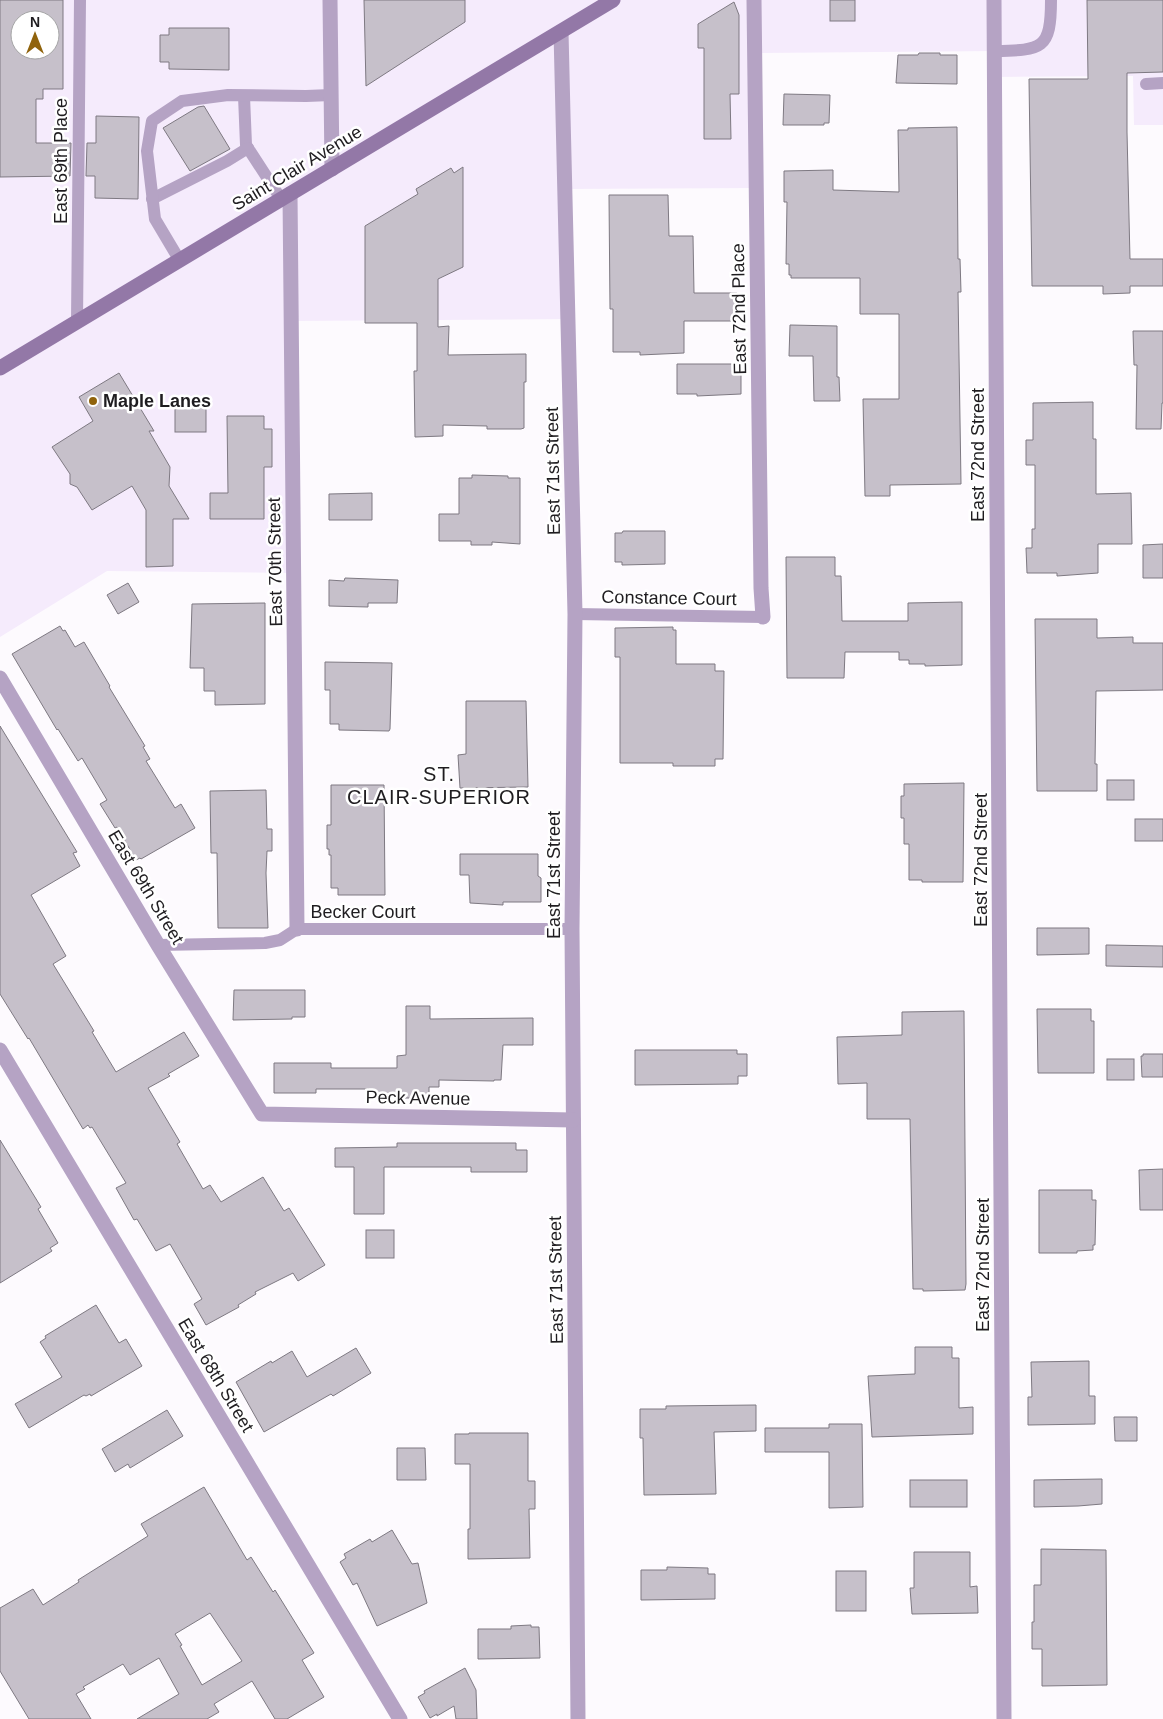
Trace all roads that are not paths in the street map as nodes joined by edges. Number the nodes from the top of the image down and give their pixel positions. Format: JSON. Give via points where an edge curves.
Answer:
{"nodes":[{"id":1,"x":80,"y":0,"type":"edge"},
{"id":2,"x":330,"y":0,"type":"edge"},
{"id":3,"x":614,"y":0,"type":"edge"},
{"id":4,"x":754,"y":0,"type":"edge"},
{"id":5,"x":994,"y":0,"type":"edge"},
{"id":6,"x":1051,"y":0,"type":"edge"},
{"id":7,"x":561,"y":32,"type":"junction"},
{"id":8,"x":995,"y":51,"type":"junction"},
{"id":9,"x":1146,"y":84,"type":"dead end"},
{"id":10,"x":1163,"y":84,"type":"edge"},
{"id":11,"x":332,"y":95,"type":"junction"},
{"id":12,"x":244,"y":96,"type":"junction"},
{"id":13,"x":248,"y":148,"type":"junction"},
{"id":14,"x":332,"y":169,"type":"junction"},
{"id":15,"x":286,"y":197,"type":"junction"},
{"id":16,"x":152,"y":199,"type":"junction"},
{"id":17,"x":180,"y":261,"type":"junction"},
{"id":18,"x":77,"y":322,"type":"junction"},
{"id":19,"x":0,"y":368,"type":"edge"},
{"id":20,"x":575,"y":614,"type":"junction"},
{"id":21,"x":762,"y":617,"type":"joint"},
{"id":22,"x":0,"y":678,"type":"edge"},
{"id":23,"x":297,"y":929,"type":"junction"},
{"id":24,"x":572,"y":929,"type":"junction"},
{"id":25,"x":158,"y":945,"type":"junction"},
{"id":26,"x":0,"y":1050,"type":"edge"},
{"id":27,"x":262,"y":1114,"type":"joint"},
{"id":28,"x":573,"y":1120,"type":"junction"},
{"id":29,"x":400,"y":1719,"type":"edge"},
{"id":30,"x":578,"y":1719,"type":"edge"},
{"id":31,"x":1004,"y":1719,"type":"edge"}],
"edges":[{"from":1,"to":18,"type":"lane","name":"East 69th Place"},
{"from":2,"to":11,"type":"street"},
{"from":3,"to":7,"type":"main road","name":"Saint Clair Avenue"},
{"from":4,"to":21,"type":"street","name":"East 72nd Place"},
{"from":5,"to":8,"type":"street","name":"East 72nd Street"},
{"from":6,"to":8,"type":"lane","via":[[1048,37],[1041,44],[1022,50]]},
{"from":7,"to":14,"type":"main road","name":"Saint Clair Avenue"},
{"from":7,"to":20,"type":"street","name":"East 71st Street"},
{"from":8,"to":31,"type":"street","name":"East 72nd Street"},
{"from":9,"to":10,"type":"lane"},
{"from":11,"to":12,"type":"lane"},
{"from":11,"to":14,"type":"street"},
{"from":12,"to":13,"type":"lane"},
{"from":12,"to":16,"type":"lane","via":[[182,101],[152,122],[147,151]]},
{"from":13,"to":15,"type":"lane"},
{"from":13,"to":16,"type":"lane"},
{"from":14,"to":15,"type":"main road","name":"Saint Clair Avenue"},
{"from":15,"to":17,"type":"main road","name":"Saint Clair Avenue"},
{"from":15,"to":23,"type":"street","name":"East 70th Street"},
{"from":16,"to":17,"type":"lane","via":[[155,219]]},
{"from":17,"to":18,"type":"main road","name":"Saint Clair Avenue"},
{"from":18,"to":19,"type":"main road","name":"Saint Clair Avenue"},
{"from":20,"to":21,"type":"lane","name":"Constance Court"},
{"from":20,"to":24,"type":"street","name":"East 71st Street"},
{"from":22,"to":25,"type":"street","name":"East 69th Street"},
{"from":23,"to":24,"type":"lane","name":"Becker Court"},
{"from":23,"to":25,"type":"lane","name":"Becker Court","via":[[280,940],[265,943]]},
{"from":24,"to":28,"type":"street","name":"East 71st Street"},
{"from":25,"to":27,"type":"street","name":"East 69th Street"},
{"from":26,"to":29,"type":"street","name":"East 68th Street"},
{"from":27,"to":28,"type":"street","name":"Peck Avenue"},
{"from":28,"to":30,"type":"street","name":"East 71st Street"}]}
